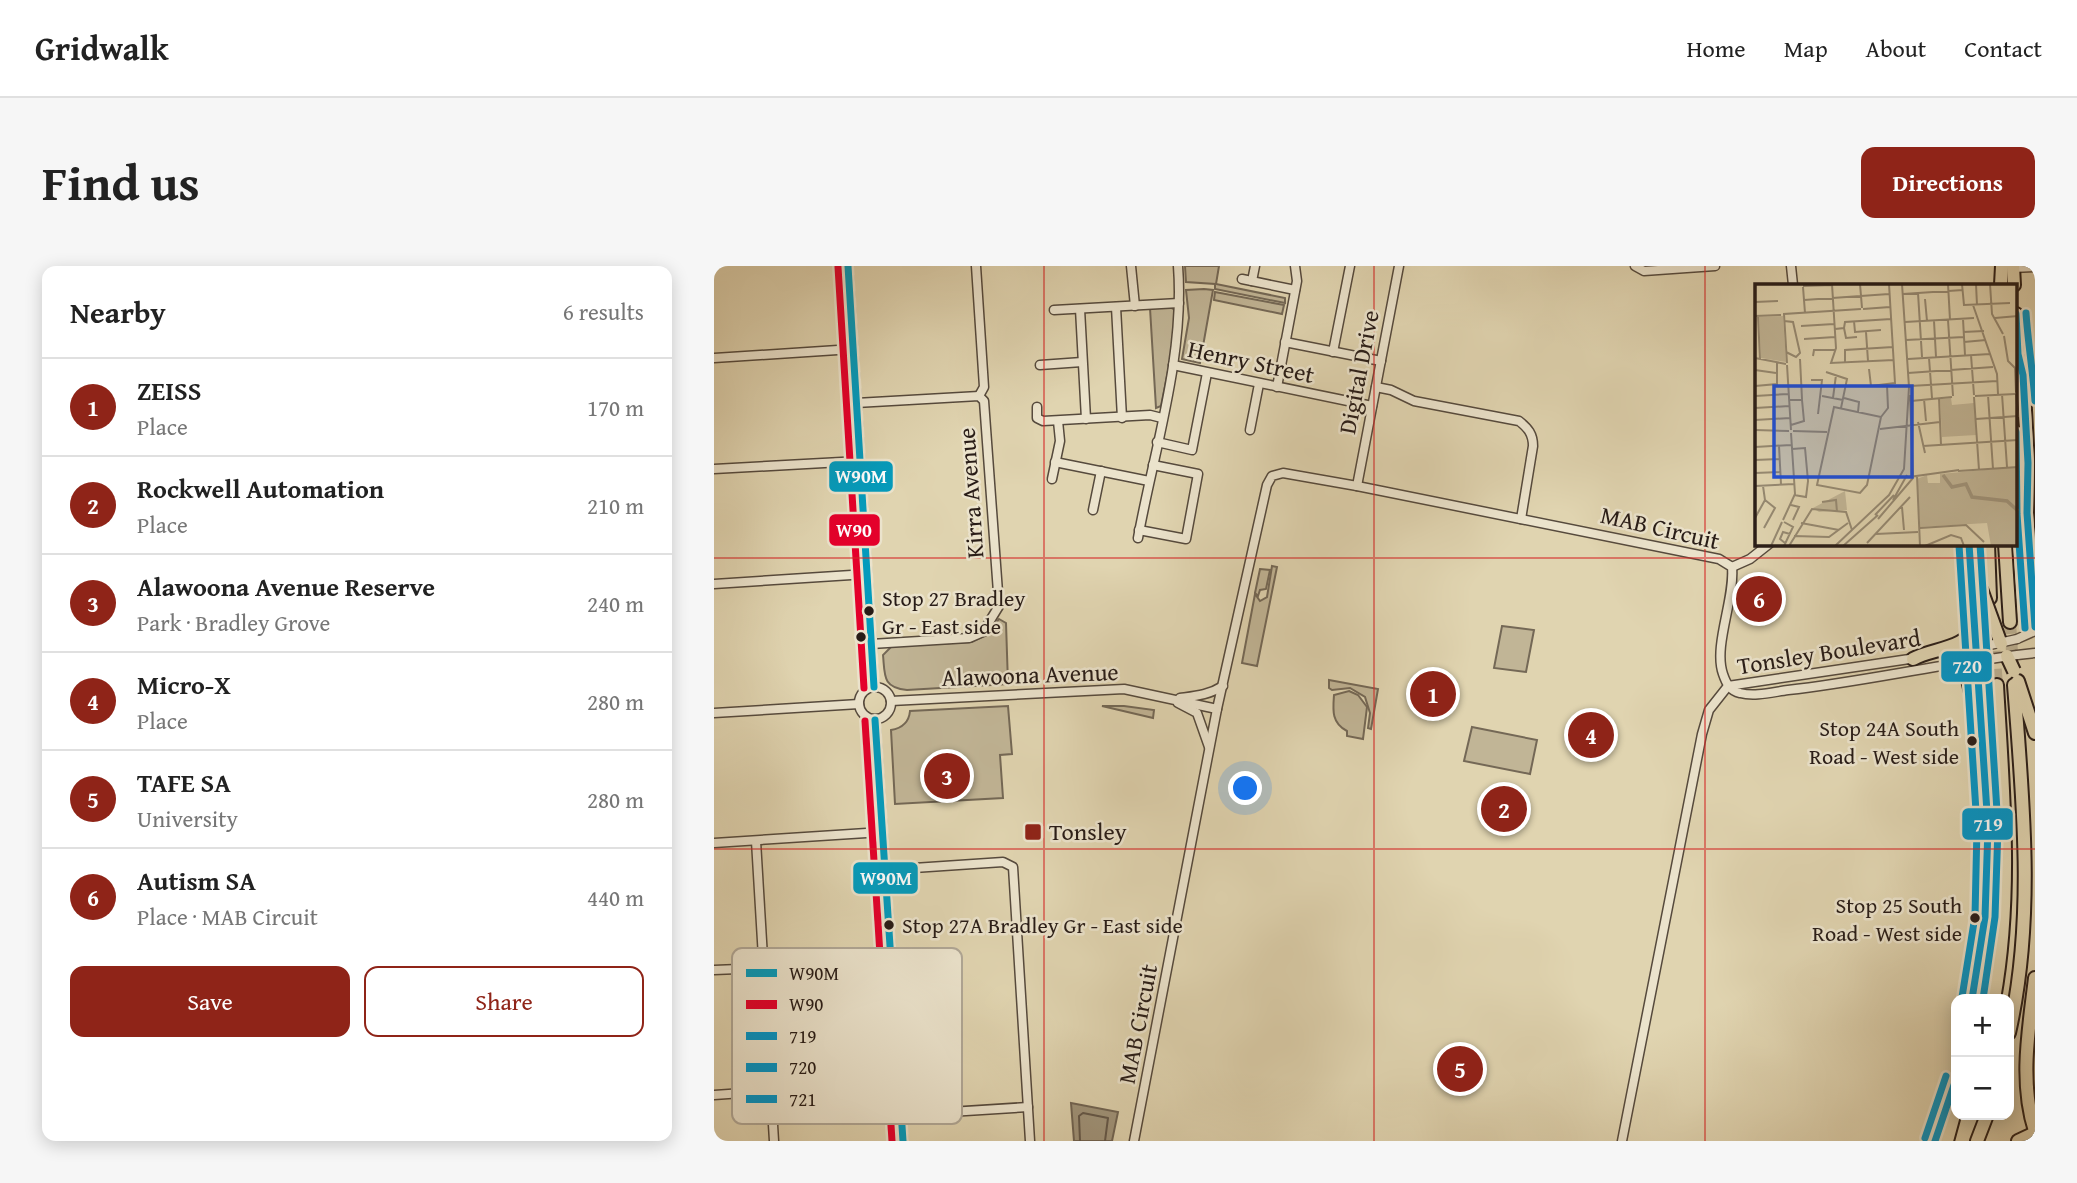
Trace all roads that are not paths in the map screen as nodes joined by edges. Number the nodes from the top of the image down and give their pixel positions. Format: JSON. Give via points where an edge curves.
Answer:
{"nodes":[{"id":1,"x":848,"y":266,"type":"edge"},
{"id":2,"x":976,"y":266,"type":"edge"},
{"id":3,"x":1132,"y":266,"type":"edge"},
{"id":4,"x":1178,"y":266,"type":"edge"},
{"id":5,"x":1255,"y":266,"type":"edge"},
{"id":6,"x":1295,"y":266,"type":"edge"},
{"id":7,"x":1350,"y":266,"type":"edge"},
{"id":8,"x":1399,"y":266,"type":"edge"},
{"id":9,"x":1635,"y":266,"type":"edge"},
{"id":10,"x":1715,"y":266,"type":"edge"},
{"id":11,"x":1791,"y":266,"type":"edge"},
{"id":12,"x":2035,"y":267,"type":"edge"},
{"id":13,"x":2006,"y":274,"type":"edge"},
{"id":14,"x":1242,"y":279,"type":"dead end"},
{"id":15,"x":1252,"y":281,"type":"junction"},
{"id":16,"x":1793,"y":284,"type":"edge"},
{"id":17,"x":1295,"y":289,"type":"junction"},
{"id":18,"x":1179,"y":303,"type":"junction"},
{"id":19,"x":1135,"y":306,"type":"junction"},
{"id":20,"x":1116,"y":307,"type":"junction"},
{"id":21,"x":1080,"y":309,"type":"junction"},
{"id":22,"x":1054,"y":310,"type":"dead end"},
{"id":23,"x":1285,"y":342,"type":"junction"},
{"id":24,"x":853,"y":349,"type":"junction"},
{"id":25,"x":1333,"y":352,"type":"junction"},
{"id":26,"x":2018,"y":354,"type":"edge"},
{"id":27,"x":714,"y":358,"type":"edge"},
{"id":28,"x":1381,"y":361,"type":"junction"},
{"id":29,"x":1083,"y":362,"type":"junction"},
{"id":30,"x":1040,"y":365,"type":"dead end"},
{"id":31,"x":1173,"y":365,"type":"junction"},
{"id":32,"x":1207,"y":373,"type":"junction"},
{"id":33,"x":1259,"y":384,"type":"junction"},
{"id":34,"x":2020,"y":384,"type":"edge"},
{"id":35,"x":1277,"y":387,"type":"junction"},
{"id":36,"x":1376,"y":387,"type":"junction"},
{"id":37,"x":982,"y":399,"type":"junction"},
{"id":38,"x":2035,"y":401,"type":"edge"},
{"id":39,"x":856,"y":403,"type":"junction"},
{"id":40,"x":1372,"y":406,"type":"junction"},
{"id":41,"x":1037,"y":407,"type":"dead end"},
{"id":42,"x":2025,"y":412,"type":"junction"},
{"id":43,"x":1122,"y":418,"type":"junction"},
{"id":44,"x":1162,"y":418,"type":"junction"},
{"id":45,"x":1086,"y":419,"type":"junction"},
{"id":46,"x":1058,"y":421,"type":"junction"},
{"id":47,"x":1251,"y":430,"type":"dead end"},
{"id":48,"x":1157,"y":442,"type":"junction"},
{"id":49,"x":860,"y":461,"type":"junction"},
{"id":50,"x":1055,"y":462,"type":"junction"},
{"id":51,"x":1153,"y":465,"type":"junction"},
{"id":52,"x":714,"y":469,"type":"edge"},
{"id":53,"x":1101,"y":471,"type":"junction"},
{"id":54,"x":1052,"y":478,"type":"dead end"},
{"id":55,"x":1149,"y":481,"type":"junction"},
{"id":56,"x":1357,"y":486,"type":"junction"},
{"id":57,"x":1093,"y":510,"type":"dead end"},
{"id":58,"x":1521,"y":519,"type":"junction"},
{"id":59,"x":1766,"y":546,"type":"edge"},
{"id":60,"x":1969,"y":546,"type":"edge"},
{"id":61,"x":1970,"y":546,"type":"edge"},
{"id":62,"x":1988,"y":546,"type":"edge"},
{"id":63,"x":2005,"y":546,"type":"edge"},
{"id":64,"x":1732,"y":567,"type":"junction"},
{"id":65,"x":867,"y":574,"type":"junction"},
{"id":66,"x":714,"y":584,"type":"edge"},
{"id":67,"x":1985,"y":594,"type":"junction"},
{"id":68,"x":2010,"y":622,"type":"tunnel mouth"},
{"id":69,"x":1975,"y":625,"type":"junction"},
{"id":70,"x":2035,"y":629,"type":"edge"},
{"id":71,"x":871,"y":643,"type":"junction"},
{"id":72,"x":2008,"y":652,"type":"junction"},
{"id":73,"x":2035,"y":653,"type":"edge"},
{"id":74,"x":1979,"y":654,"type":"junction"},
{"id":75,"x":1913,"y":659,"type":"junction"},
{"id":76,"x":1955,"y":664,"type":"junction"},
{"id":77,"x":1997,"y":685,"type":"tunnel mouth"},
{"id":78,"x":2014,"y":685,"type":"tunnel mouth"},
{"id":79,"x":1223,"y":686,"type":"junction"},
{"id":80,"x":1728,"y":686,"type":"junction"},
{"id":81,"x":874,"y":687,"type":"junction"},
{"id":82,"x":1170,"y":699,"type":"junction"},
{"id":83,"x":891,"y":701,"type":"junction"},
{"id":84,"x":859,"y":704,"type":"junction"},
{"id":85,"x":1217,"y":709,"type":"junction"},
{"id":86,"x":714,"y":713,"type":"edge"},
{"id":87,"x":1982,"y":716,"type":"junction"},
{"id":88,"x":875,"y":720,"type":"junction"},
{"id":89,"x":2035,"y":733,"type":"edge"},
{"id":90,"x":1210,"y":749,"type":"junction"},
{"id":91,"x":882,"y":832,"type":"junction"},
{"id":92,"x":756,"y":841,"type":"junction"},
{"id":93,"x":714,"y":843,"type":"edge"},
{"id":94,"x":884,"y":870,"type":"junction"},
{"id":95,"x":1985,"y":917,"type":"junction"},
{"id":96,"x":762,"y":948,"type":"edge"},
{"id":97,"x":890,"y":948,"type":"edge"},
{"id":98,"x":732,"y":969,"type":"edge"},
{"id":99,"x":714,"y":970,"type":"edge"},
{"id":100,"x":2035,"y":978,"type":"edge"},
{"id":101,"x":1973,"y":994,"type":"edge"},
{"id":102,"x":1980,"y":994,"type":"edge"},
{"id":103,"x":1995,"y":994,"type":"edge"},
{"id":104,"x":2014,"y":1003,"type":"edge"},
{"id":105,"x":732,"y":1093,"type":"edge"},
{"id":106,"x":714,"y":1094,"type":"edge"},
{"id":107,"x":1951,"y":1094,"type":"edge"},
{"id":108,"x":1028,"y":1107,"type":"junction"},
{"id":109,"x":962,"y":1111,"type":"edge"},
{"id":110,"x":1953,"y":1120,"type":"edge"},
{"id":111,"x":1962,"y":1120,"type":"edge"},
{"id":112,"x":1985,"y":1120,"type":"edge"},
{"id":113,"x":2035,"y":1132,"type":"edge"},
{"id":114,"x":1030,"y":1141,"type":"edge"},
{"id":115,"x":1134,"y":1141,"type":"edge"},
{"id":116,"x":1622,"y":1141,"type":"edge"},
{"id":117,"x":1935,"y":1141,"type":"edge"},
{"id":118,"x":1947,"y":1141,"type":"edge"},
{"id":119,"x":1954,"y":1141,"type":"edge"},
{"id":120,"x":1977,"y":1141,"type":"edge"},
{"id":121,"x":2018,"y":1141,"type":"edge"}],
"edges":[{"from":1,"to":24,"type":"street"},
{"from":2,"to":37,"type":"street","name":"Kirra Avenue"},
{"from":3,"to":19,"type":"street"},
{"from":4,"to":18,"type":"street"},
{"from":5,"to":15,"type":"street"},
{"from":6,"to":17,"type":"street"},
{"from":7,"to":25,"type":"street"},
{"from":8,"to":28,"type":"street","name":"Digital Drive"},
{"from":9,"to":10,"type":"street","via":[[1644,271]]},
{"from":11,"to":16,"type":"street"},
{"from":12,"to":13,"type":"street"},
{"from":14,"to":15,"type":"street"},
{"from":15,"to":17,"type":"street"},
{"from":17,"to":23,"type":"street"},
{"from":18,"to":19,"type":"street"},
{"from":18,"to":31,"type":"street"},
{"from":19,"to":20,"type":"street"},
{"from":20,"to":21,"type":"street"},
{"from":20,"to":43,"type":"street"},
{"from":21,"to":22,"type":"street"},
{"from":21,"to":29,"type":"street"},
{"from":23,"to":25,"type":"street"},
{"from":23,"to":35,"type":"street"},
{"from":24,"to":27,"type":"street"},
{"from":24,"to":39,"type":"street"},
{"from":25,"to":28,"type":"street"},
{"from":26,"to":34,"type":"highway"},
{"from":28,"to":36,"type":"street","name":"Digital Drive"},
{"from":29,"to":30,"type":"street"},
{"from":29,"to":45,"type":"street"},
{"from":31,"to":32,"type":"street","name":"Henry Street"},
{"from":31,"to":44,"type":"street","name":"Henry Street"},
{"from":32,"to":33,"type":"street","name":"Henry Street"},
{"from":32,"to":48,"type":"street","via":[[1192,450]]},
{"from":33,"to":35,"type":"street","name":"Henry Street"},
{"from":33,"to":47,"type":"street"},
{"from":34,"to":38,"type":"street"},
{"from":34,"to":42,"type":"highway"},
{"from":35,"to":40,"type":"street","name":"Henry Street"},
{"from":36,"to":40,"type":"street","name":"Digital Drive"},
{"from":36,"to":58,"type":"street","via":[[1414,401],[1519,421],[1528,428],[1533,446]]},
{"from":37,"to":39,"type":"street"},
{"from":37,"to":71,"type":"street","name":"Kirra Avenue","via":[[999,606],[995,615],[982,632],[969,638]]},
{"from":38,"to":42,"type":"street"},
{"from":39,"to":49,"type":"street"},
{"from":40,"to":56,"type":"street","name":"Digital Drive"},
{"from":41,"to":46,"type":"street","via":[[1037,418]]},
{"from":42,"to":70,"type":"highway"},
{"from":43,"to":44,"type":"street"},
{"from":43,"to":45,"type":"street"},
{"from":44,"to":48,"type":"street","name":"Henry Street"},
{"from":45,"to":46,"type":"street"},
{"from":46,"to":50,"type":"street"},
{"from":48,"to":51,"type":"street","name":"Henry Street"},
{"from":49,"to":52,"type":"street"},
{"from":49,"to":65,"type":"street"},
{"from":50,"to":53,"type":"street"},
{"from":50,"to":54,"type":"street"},
{"from":51,"to":55,"type":"street","name":"Henry Street"},
{"from":51,"to":55,"type":"street","name":"Henry Street","via":[[1198,474],[1186,539],[1138,534]]},
{"from":53,"to":55,"type":"street"},
{"from":53,"to":57,"type":"street"},
{"from":56,"to":58,"type":"street","name":"MAB Circuit"},
{"from":56,"to":79,"type":"street","name":"MAB Circuit","via":[[1283,473],[1272,476]]},
{"from":58,"to":64,"type":"street","name":"MAB Circuit","via":[[1719,559]]},
{"from":59,"to":64,"type":"street"},
{"from":60,"to":69,"type":"highway"},
{"from":61,"to":67,"type":"highway"},
{"from":62,"to":67,"type":"highway"},
{"from":63,"to":68,"type":"highway"},
{"from":64,"to":80,"type":"street","name":"MAB Circuit","via":[[1721,660]]},
{"from":65,"to":66,"type":"street"},
{"from":65,"to":71,"type":"street"},
{"from":67,"to":72,"type":"highway","bridge":true},
{"from":69,"to":74,"type":"highway"},
{"from":69,"to":75,"type":"highway","via":[[1964,640]]},
{"from":70,"to":72,"type":"street","name":"Tonsley Boulevard","bridge":true,"via":[[2017,639]]},
{"from":71,"to":81,"type":"street"},
{"from":72,"to":73,"type":"street","name":"Tonsley Boulevard"},
{"from":72,"to":74,"type":"street","name":"Tonsley Boulevard","bridge":true},
{"from":72,"to":74,"type":"street","name":"Tonsley Boulevard","bridge":true},
{"from":72,"to":89,"type":"highway","bridge":true},
{"from":74,"to":75,"type":"street","name":"Tonsley Boulevard"},
{"from":74,"to":76,"type":"street","name":"Tonsley Boulevard"},
{"from":74,"to":87,"type":"highway"},
{"from":75,"to":80,"type":"street","name":"Tonsley Boulevard"},
{"from":76,"to":80,"type":"street","name":"Tonsley Boulevard","via":[[1751,695]]},
{"from":76,"to":87,"type":"highway","via":[[1968,680]]},
{"from":77,"to":103,"type":"highway","via":[[2007,855]]},
{"from":78,"to":104,"type":"highway","via":[[2025,876]]},
{"from":79,"to":82,"type":"street","name":"Alawoona Avenue"},
{"from":79,"to":85,"type":"street","name":"MAB Circuit"},
{"from":80,"to":116,"type":"street","via":[[1709,710],[1702,734]]},
{"from":81,"to":83,"type":"street"},
{"from":81,"to":84,"type":"street","via":[[865,691]]},
{"from":82,"to":83,"type":"street","name":"Alawoona Avenue","via":[[1124,689]]},
{"from":82,"to":85,"type":"street","name":"Alawoona Avenue"},
{"from":82,"to":90,"type":"street","via":[[1197,713]]},
{"from":83,"to":88,"type":"street","via":[[885,716]]},
{"from":84,"to":86,"type":"street"},
{"from":84,"to":88,"type":"street","via":[[866,717]]},
{"from":85,"to":90,"type":"street","name":"MAB Circuit"},
{"from":87,"to":95,"type":"highway","via":[[1988,827]]},
{"from":88,"to":91,"type":"street"},
{"from":90,"to":115,"type":"street","name":"MAB Circuit"},
{"from":91,"to":92,"type":"street"},
{"from":91,"to":94,"type":"street"},
{"from":92,"to":93,"type":"street"},
{"from":92,"to":96,"type":"street"},
{"from":94,"to":97,"type":"street"},
{"from":94,"to":108,"type":"street","via":[[1003,862],[1013,866]]},
{"from":95,"to":101,"type":"highway"},
{"from":95,"to":102,"type":"highway"},
{"from":98,"to":99,"type":"street"},
{"from":100,"to":113,"type":"highway","via":[[2026,1070]]},
{"from":105,"to":106,"type":"street"},
{"from":107,"to":117,"type":"highway"},
{"from":108,"to":109,"type":"street"},
{"from":108,"to":114,"type":"street"},
{"from":110,"to":118,"type":"highway"},
{"from":111,"to":119,"type":"highway"},
{"from":112,"to":120,"type":"highway"},
{"from":113,"to":121,"type":"highway"}]}
